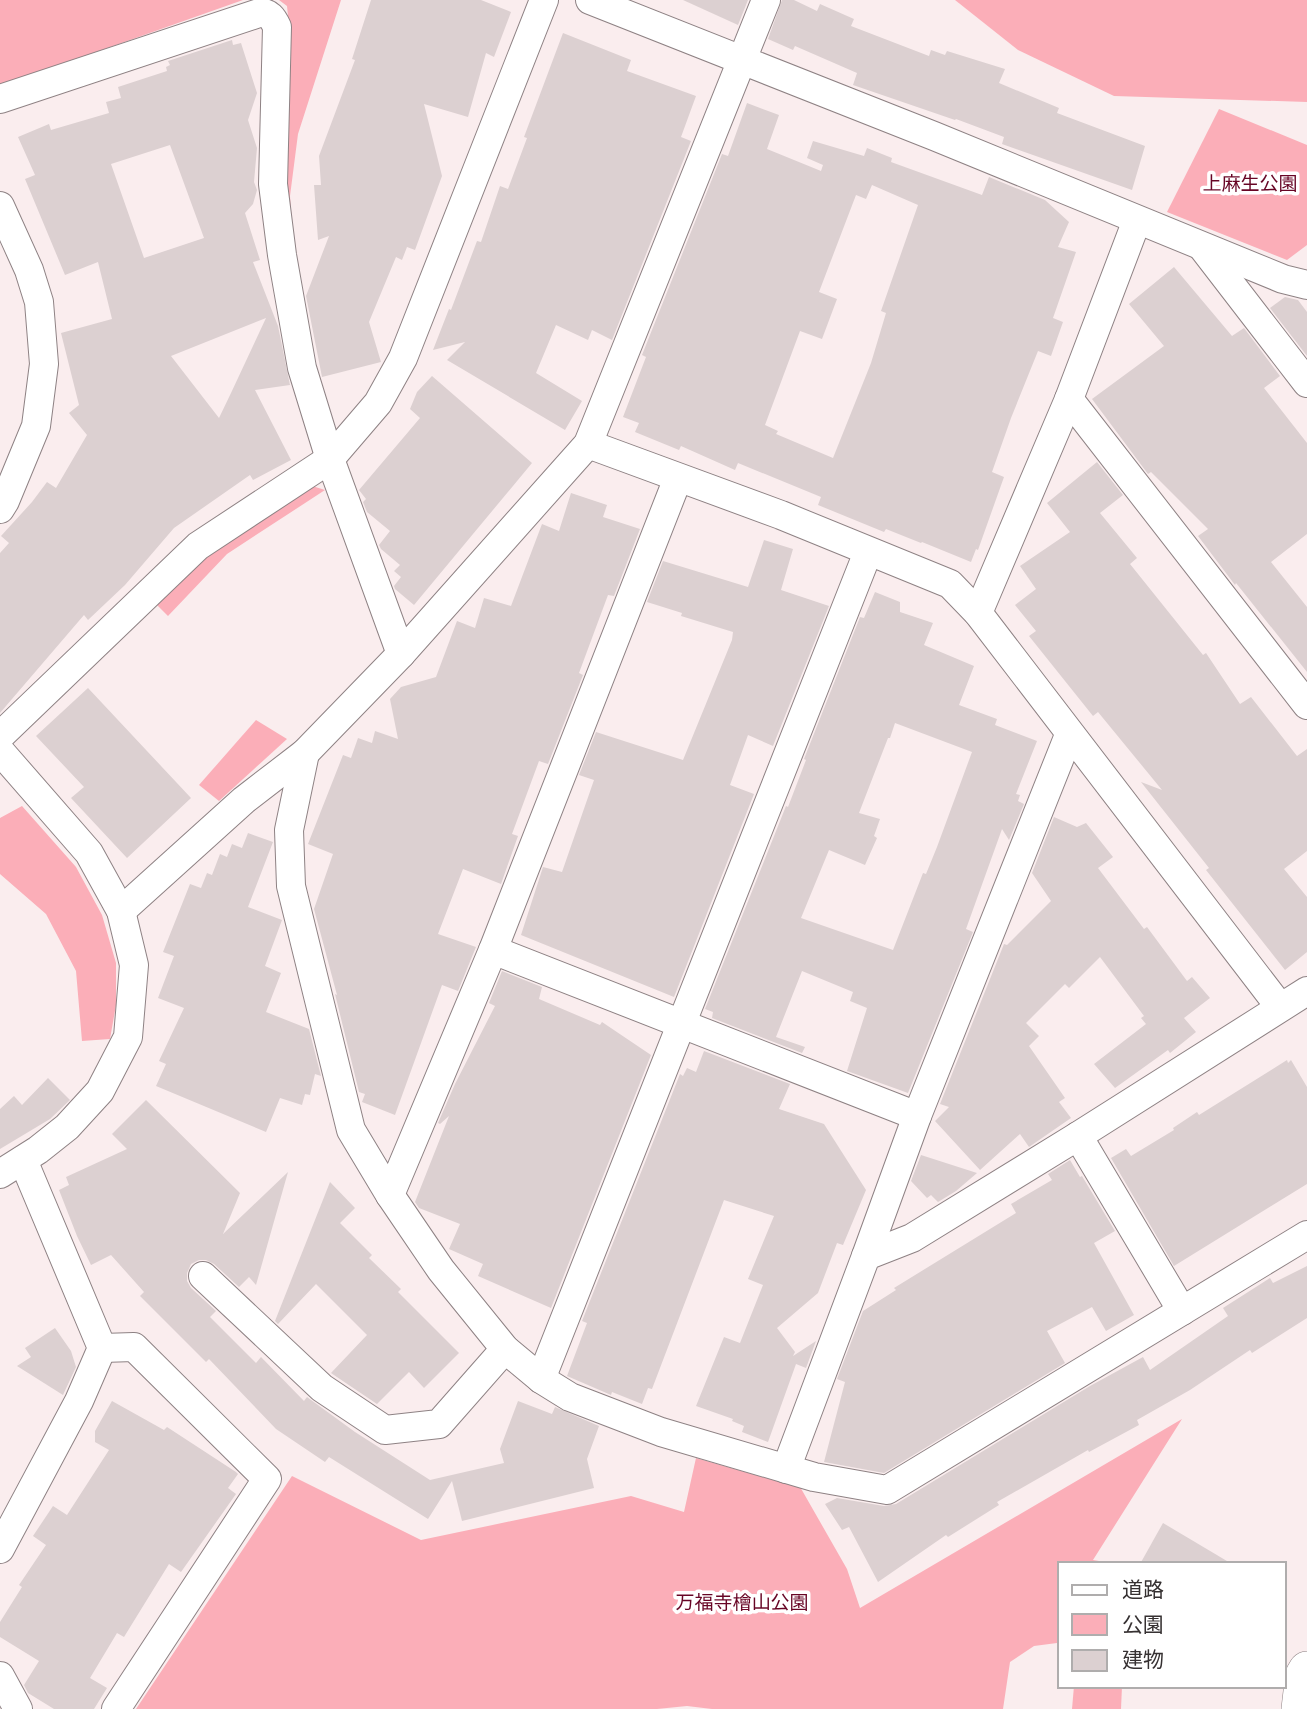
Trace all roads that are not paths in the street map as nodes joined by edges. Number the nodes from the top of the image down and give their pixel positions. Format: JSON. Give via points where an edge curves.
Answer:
{"nodes":[{"id":1,"x":544,"y":0,"type":"edge"},
{"id":2,"x":590,"y":0,"type":"edge"},
{"id":3,"x":766,"y":0,"type":"edge"},
{"id":4,"x":742,"y":61,"type":"junction"},
{"id":5,"x":0,"y":99,"type":"edge"},
{"id":6,"x":0,"y":206,"type":"edge"},
{"id":7,"x":1137,"y":220,"type":"junction"},
{"id":8,"x":1201,"y":246,"type":"junction"},
{"id":9,"x":1307,"y":261,"type":"edge"},
{"id":10,"x":1295,"y":282,"type":"edge"},
{"id":11,"x":1307,"y":383,"type":"edge"},
{"id":12,"x":1069,"y":399,"type":"junction"},
{"id":13,"x":588,"y":444,"type":"junction"},
{"id":14,"x":330,"y":459,"type":"junction"},
{"id":15,"x":678,"y":478,"type":"junction"},
{"id":16,"x":0,"y":509,"type":"edge"},
{"id":17,"x":869,"y":552,"type":"junction"},
{"id":18,"x":978,"y":613,"type":"junction"},
{"id":19,"x":401,"y":654,"type":"junction"},
{"id":20,"x":1307,"y":705,"type":"edge"},
{"id":21,"x":1069,"y":735,"type":"junction"},
{"id":22,"x":0,"y":736,"type":"edge"},
{"id":23,"x":0,"y":751,"type":"edge"},
{"id":24,"x":305,"y":753,"type":"junction"},
{"id":25,"x":121,"y":911,"type":"junction"},
{"id":26,"x":493,"y":950,"type":"junction"},
{"id":27,"x":1307,"y":990,"type":"edge"},
{"id":28,"x":1280,"y":1007,"type":"junction"},
{"id":29,"x":682,"y":1024,"type":"junction"},
{"id":30,"x":917,"y":1116,"type":"junction"},
{"id":31,"x":1078,"y":1136,"type":"junction"},
{"id":32,"x":11,"y":1167,"type":"edge"},
{"id":33,"x":390,"y":1195,"type":"junction"},
{"id":34,"x":1307,"y":1235,"type":"edge"},
{"id":35,"x":866,"y":1256,"type":"junction"},
{"id":36,"x":203,"y":1276,"type":"dead end"},
{"id":37,"x":1182,"y":1311,"type":"junction"},
{"id":38,"x":102,"y":1348,"type":"junction"},
{"id":39,"x":505,"y":1349,"type":"junction"},
{"id":40,"x":541,"y":1379,"type":"junction"},
{"id":41,"x":786,"y":1469,"type":"junction"},
{"id":42,"x":0,"y":1549,"type":"edge"},
{"id":43,"x":1307,"y":1670,"type":"edge"},
{"id":44,"x":0,"y":1676,"type":"edge"},
{"id":45,"x":18,"y":1709,"type":"edge"},
{"id":46,"x":116,"y":1709,"type":"edge"},
{"id":47,"x":1300,"y":1709,"type":"edge"}],
"edges":[{"from":1,"to":14,"type":"street","via":[[403,358],[378,403]]},
{"from":2,"to":4,"type":"street"},
{"from":3,"to":4,"type":"street"},
{"from":4,"to":7,"type":"street"},
{"from":4,"to":13,"type":"street"},
{"from":5,"to":14,"type":"street","via":[[259,13],[274,19],[274,195],[302,368]]},
{"from":6,"to":16,"type":"street","via":[[38,302],[44,364],[36,426]]},
{"from":7,"to":8,"type":"street"},
{"from":7,"to":12,"type":"street"},
{"from":8,"to":10,"type":"street"},
{"from":8,"to":11,"type":"street"},
{"from":9,"to":10,"type":"street"},
{"from":12,"to":18,"type":"street"},
{"from":12,"to":20,"type":"street"},
{"from":13,"to":15,"type":"street"},
{"from":13,"to":19,"type":"street"},
{"from":14,"to":19,"type":"street"},
{"from":14,"to":22,"type":"street","via":[[198,546]]},
{"from":15,"to":17,"type":"street"},
{"from":15,"to":26,"type":"street"},
{"from":17,"to":18,"type":"street","via":[[950,584]]},
{"from":17,"to":29,"type":"street"},
{"from":18,"to":21,"type":"street"},
{"from":19,"to":24,"type":"street"},
{"from":21,"to":28,"type":"street"},
{"from":21,"to":30,"type":"street"},
{"from":23,"to":25,"type":"street","via":[[89,853]]},
{"from":24,"to":25,"type":"street","via":[[244,800]]},
{"from":24,"to":33,"type":"street","via":[[289,830],[291,886],[351,1130]]},
{"from":25,"to":32,"type":"street","via":[[134,965],[128,1037],[100,1091],[67,1127]]},
{"from":26,"to":29,"type":"street"},
{"from":26,"to":33,"type":"street"},
{"from":27,"to":28,"type":"street"},
{"from":28,"to":31,"type":"street"},
{"from":29,"to":30,"type":"street"},
{"from":29,"to":40,"type":"street"},
{"from":30,"to":35,"type":"street"},
{"from":31,"to":35,"type":"street","via":[[912,1238]]},
{"from":31,"to":37,"type":"street"},
{"from":32,"to":38,"type":"street"},
{"from":33,"to":39,"type":"street","via":[[441,1270]]},
{"from":34,"to":37,"type":"street"},
{"from":35,"to":41,"type":"street"},
{"from":36,"to":39,"type":"street","via":[[323,1388],[385,1430],[439,1424]]},
{"from":37,"to":41,"type":"street","via":[[887,1490]]},
{"from":38,"to":42,"type":"street"},
{"from":38,"to":46,"type":"street","via":[[134,1347],[267,1479]]},
{"from":39,"to":40,"type":"street"},
{"from":40,"to":41,"type":"street","via":[[570,1397],[628,1421]]},
{"from":43,"to":47,"type":"street"},
{"from":44,"to":45,"type":"street"}]}
